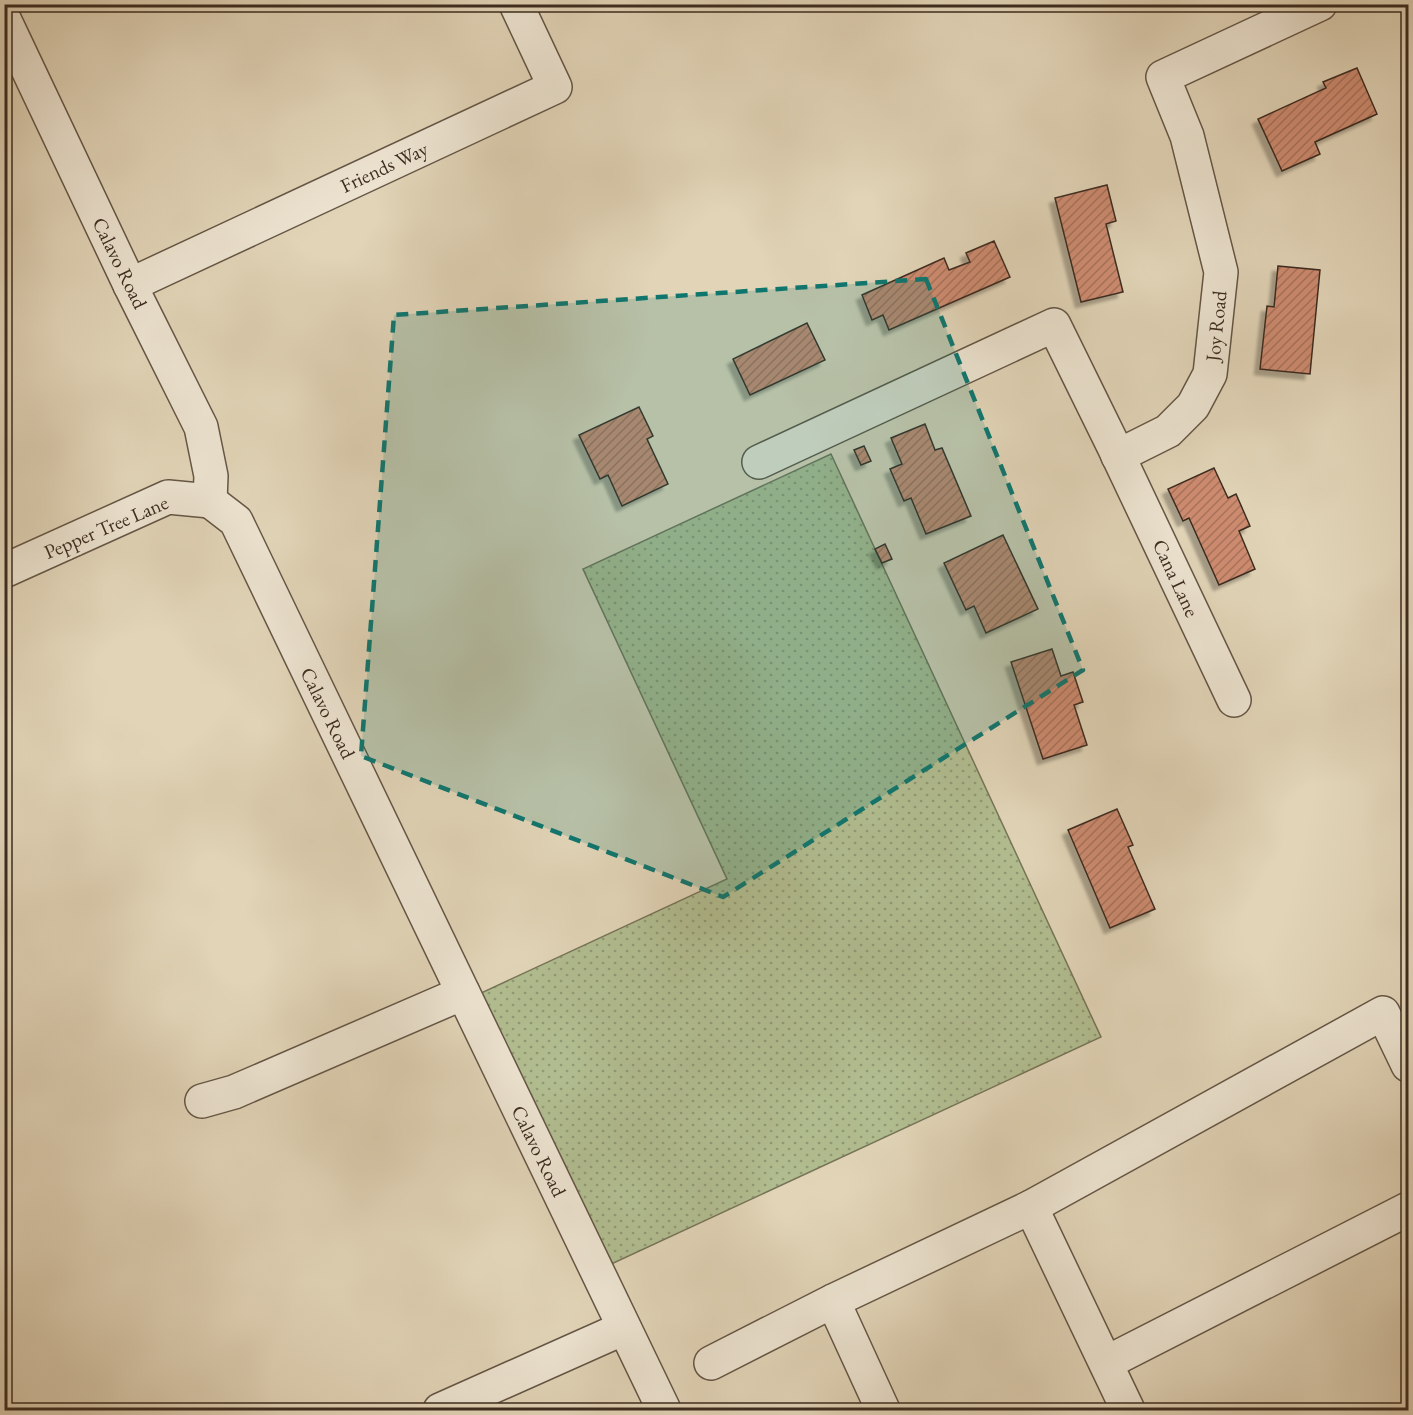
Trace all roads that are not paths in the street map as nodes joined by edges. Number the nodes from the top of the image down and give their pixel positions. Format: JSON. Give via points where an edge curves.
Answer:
{"nodes":[{"id":1,"x":516,"y":4,"type":"edge"},
{"id":2,"x":1320,"y":4,"type":"edge"},
{"id":3,"x":4,"y":19,"type":"edge"},
{"id":4,"x":130,"y":285,"type":"junction"},
{"id":5,"x":1118,"y":456,"type":"junction"},
{"id":6,"x":759,"y":462,"type":"dead end"},
{"id":7,"x":210,"y":501,"type":"junction"},
{"id":8,"x":4,"y":571,"type":"edge"},
{"id":9,"x":1234,"y":700,"type":"dead end"},
{"id":10,"x":463,"y":993,"type":"junction"},
{"id":11,"x":1408,"y":1065,"type":"edge"},
{"id":12,"x":202,"y":1101,"type":"dead end"},
{"id":13,"x":1031,"y":1208,"type":"junction"},
{"id":14,"x":1408,"y":1209,"type":"edge"},
{"id":15,"x":833,"y":1301,"type":"junction"},
{"id":16,"x":624,"y":1328,"type":"junction"},
{"id":17,"x":711,"y":1363,"type":"dead end"},
{"id":18,"x":1106,"y":1363,"type":"junction"},
{"id":19,"x":440,"y":1410,"type":"edge"},
{"id":20,"x":664,"y":1410,"type":"edge"},
{"id":21,"x":883,"y":1410,"type":"edge"},
{"id":22,"x":1128,"y":1410,"type":"edge"}],
"edges":[{"from":1,"to":4,"type":"street","name":"Friends Way","via":[[555,87]]},
{"from":2,"to":5,"type":"street","name":"Joy Road","via":[[1163,77],[1187,136],[1221,272],[1210,374],[1192,406],[1168,431]]},
{"from":3,"to":4,"type":"street","name":"Calavo Road"},
{"from":4,"to":7,"type":"street","name":"Calavo Road","via":[[201,427],[211,476]]},
{"from":5,"to":6,"type":"street","via":[[1053,325]]},
{"from":5,"to":9,"type":"street","name":"Cana Lane"},
{"from":7,"to":8,"type":"street","name":"Pepper Tree Lane","via":[[168,497]]},
{"from":7,"to":10,"type":"street","name":"Calavo Road","via":[[236,521]]},
{"from":10,"to":12,"type":"street","via":[[234,1092]]},
{"from":10,"to":16,"type":"street","name":"Calavo Road"},
{"from":11,"to":13,"type":"street","via":[[1383,1013]]},
{"from":13,"to":15,"type":"street"},
{"from":13,"to":18,"type":"street"},
{"from":14,"to":18,"type":"street"},
{"from":15,"to":17,"type":"street"},
{"from":15,"to":21,"type":"street"},
{"from":16,"to":19,"type":"street"},
{"from":16,"to":20,"type":"street","name":"Calavo Road"},
{"from":18,"to":22,"type":"street"}]}
